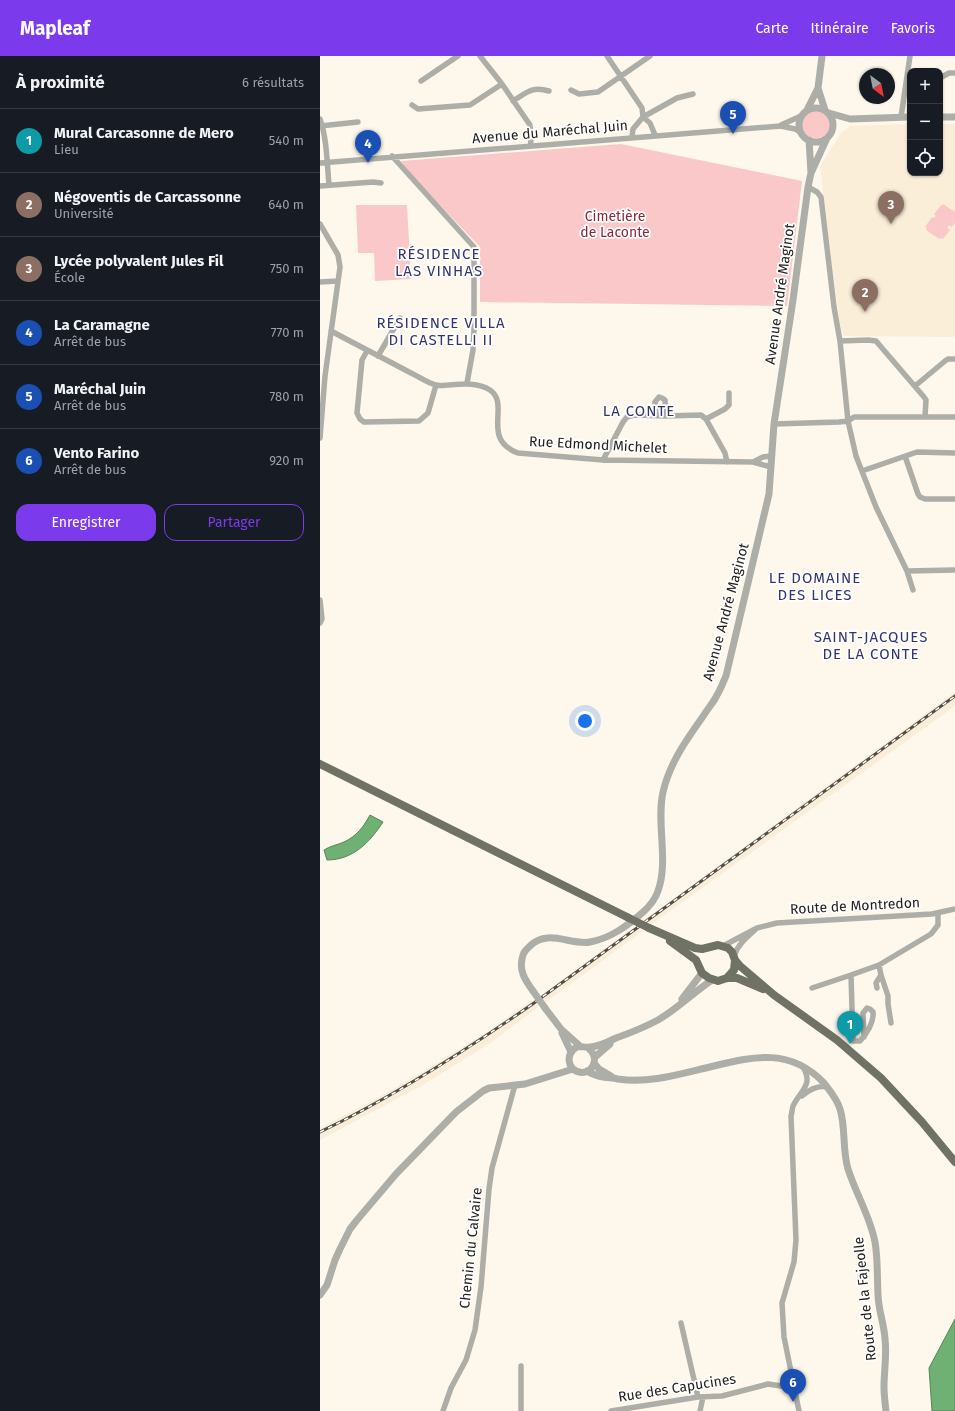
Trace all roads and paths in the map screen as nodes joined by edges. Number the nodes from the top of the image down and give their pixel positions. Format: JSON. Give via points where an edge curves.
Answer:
{"nodes":[{"id":1,"x":458,"y":56,"type":"edge"},
{"id":2,"x":480,"y":56,"type":"edge"},
{"id":3,"x":607,"y":56,"type":"edge"},
{"id":4,"x":650,"y":56,"type":"edge"},
{"id":5,"x":822,"y":56,"type":"edge"},
{"id":6,"x":910,"y":56,"type":"edge"},
{"id":7,"x":909,"y":68,"type":"edge"},
{"id":8,"x":955,"y":73,"type":"edge"},
{"id":9,"x":621,"y":76,"type":"junction"},
{"id":10,"x":943,"y":76,"type":"edge"},
{"id":11,"x":421,"y":81,"type":"dead end"},
{"id":12,"x":502,"y":84,"type":"junction"},
{"id":13,"x":818,"y":88,"type":"junction"},
{"id":14,"x":907,"y":89,"type":"edge"},
{"id":15,"x":571,"y":90,"type":"dead end"},
{"id":16,"x":549,"y":91,"type":"dead end"},
{"id":17,"x":693,"y":94,"type":"dead end"},
{"id":18,"x":513,"y":101,"type":"junction"},
{"id":19,"x":412,"y":105,"type":"dead end"},
{"id":20,"x":807,"y":110,"type":"junction"},
{"id":21,"x":827,"y":111,"type":"junction"},
{"id":22,"x":801,"y":116,"type":"junction"},
{"id":23,"x":643,"y":117,"type":"junction"},
{"id":24,"x":901,"y":117,"type":"junction"},
{"id":25,"x":907,"y":117,"type":"edge"},
{"id":26,"x":943,"y":117,"type":"edge"},
{"id":27,"x":955,"y":117,"type":"edge"},
{"id":28,"x":320,"y":119,"type":"edge"},
{"id":29,"x":850,"y":119,"type":"junction"},
{"id":30,"x":358,"y":122,"type":"dead end"},
{"id":31,"x":321,"y":126,"type":"edge"},
{"id":32,"x":781,"y":126,"type":"junction"},
{"id":33,"x":832,"y":130,"type":"junction"},
{"id":34,"x":800,"y":132,"type":"junction"},
{"id":35,"x":655,"y":135,"type":"junction"},
{"id":36,"x":632,"y":137,"type":"junction"},
{"id":37,"x":827,"y":138,"type":"junction"},
{"id":38,"x":809,"y":140,"type":"junction"},
{"id":39,"x":531,"y":146,"type":"junction"},
{"id":40,"x":392,"y":156,"type":"junction"},
{"id":41,"x":327,"y":162,"type":"junction"},
{"id":42,"x":320,"y":163,"type":"edge"},
{"id":43,"x":811,"y":173,"type":"junction"},
{"id":44,"x":381,"y":183,"type":"dead end"},
{"id":45,"x":329,"y":185,"type":"junction"},
{"id":46,"x":320,"y":186,"type":"edge"},
{"id":47,"x":808,"y":187,"type":"junction"},
{"id":48,"x":320,"y":224,"type":"edge"},
{"id":49,"x":337,"y":281,"type":"junction"},
{"id":50,"x":320,"y":282,"type":"edge"},
{"id":51,"x":400,"y":318,"type":"dead end"},
{"id":52,"x":331,"y":331,"type":"junction"},
{"id":53,"x":840,"y":340,"type":"junction"},
{"id":54,"x":367,"y":351,"type":"junction"},
{"id":55,"x":378,"y":356,"type":"junction"},
{"id":56,"x":955,"y":359,"type":"edge"},
{"id":57,"x":323,"y":375,"type":"edge"},
{"id":58,"x":467,"y":383,"type":"junction"},
{"id":59,"x":436,"y":386,"type":"junction"},
{"id":60,"x":915,"y":386,"type":"junction"},
{"id":61,"x":729,"y":393,"type":"dead end"},
{"id":62,"x":656,"y":416,"type":"junction"},
{"id":63,"x":666,"y":416,"type":"junction"},
{"id":64,"x":925,"y":416,"type":"junction"},
{"id":65,"x":955,"y":417,"type":"edge"},
{"id":66,"x":706,"y":419,"type":"junction"},
{"id":67,"x":848,"y":421,"type":"junction"},
{"id":68,"x":774,"y":424,"type":"junction"},
{"id":69,"x":320,"y":428,"type":"edge"},
{"id":70,"x":320,"y":438,"type":"edge"},
{"id":71,"x":955,"y":453,"type":"edge"},
{"id":72,"x":771,"y":456,"type":"junction"},
{"id":73,"x":905,"y":456,"type":"junction"},
{"id":74,"x":761,"y":458,"type":"junction"},
{"id":75,"x":603,"y":460,"type":"junction"},
{"id":76,"x":727,"y":462,"type":"junction"},
{"id":77,"x":753,"y":462,"type":"junction"},
{"id":78,"x":762,"y":465,"type":"junction"},
{"id":79,"x":771,"y":467,"type":"junction"},
{"id":80,"x":862,"y":471,"type":"junction"},
{"id":81,"x":955,"y":499,"type":"edge"},
{"id":82,"x":955,"y":570,"type":"edge"},
{"id":83,"x":907,"y":571,"type":"junction"},
{"id":84,"x":913,"y":590,"type":"dead end"},
{"id":85,"x":320,"y":600,"type":"edge"},
{"id":86,"x":320,"y":623,"type":"edge"},
{"id":87,"x":320,"y":764,"type":"edge"},
{"id":88,"x":955,"y":909,"type":"edge"},
{"id":89,"x":938,"y":913,"type":"junction"},
{"id":90,"x":649,"y":928,"type":"junction"},
{"id":91,"x":757,"y":928,"type":"junction"},
{"id":92,"x":723,"y":946,"type":"junction"},
{"id":93,"x":708,"y":948,"type":"junction"},
{"id":94,"x":735,"y":958,"type":"junction"},
{"id":95,"x":879,"y":965,"type":"junction"},
{"id":96,"x":701,"y":969,"type":"junction"},
{"id":97,"x":851,"y":975,"type":"junction"},
{"id":98,"x":881,"y":975,"type":"junction"},
{"id":99,"x":727,"y":978,"type":"junction"},
{"id":100,"x":712,"y":980,"type":"junction"},
{"id":101,"x":812,"y":988,"type":"dead end"},
{"id":102,"x":877,"y":988,"type":"dead end"},
{"id":103,"x":774,"y":995,"type":"junction"},
{"id":104,"x":677,"y":1006,"type":"junction"},
{"id":105,"x":891,"y":1023,"type":"dead end"},
{"id":106,"x":561,"y":1029,"type":"junction"},
{"id":107,"x":864,"y":1037,"type":"dead end"},
{"id":108,"x":615,"y":1039,"type":"junction"},
{"id":109,"x":580,"y":1046,"type":"junction"},
{"id":110,"x":588,"y":1048,"type":"junction"},
{"id":111,"x":570,"y":1056,"type":"junction"},
{"id":112,"x":594,"y":1060,"type":"junction"},
{"id":113,"x":803,"y":1067,"type":"junction"},
{"id":114,"x":573,"y":1069,"type":"junction"},
{"id":115,"x":587,"y":1071,"type":"junction"},
{"id":116,"x":546,"y":1077,"type":"junction"},
{"id":117,"x":818,"y":1077,"type":"junction"},
{"id":118,"x":617,"y":1079,"type":"junction"},
{"id":119,"x":807,"y":1083,"type":"junction"},
{"id":120,"x":515,"y":1085,"type":"junction"},
{"id":121,"x":815,"y":1087,"type":"junction"},
{"id":122,"x":826,"y":1087,"type":"junction"},
{"id":123,"x":797,"y":1100,"type":"junction"},
{"id":124,"x":955,"y":1162,"type":"edge"},
{"id":125,"x":320,"y":1295,"type":"edge"},
{"id":126,"x":681,"y":1323,"type":"dead end"},
{"id":127,"x":521,"y":1366,"type":"dead end"},
{"id":128,"x":794,"y":1388,"type":"junction"},
{"id":129,"x":700,"y":1397,"type":"junction"},
{"id":130,"x":443,"y":1411,"type":"edge"},
{"id":131,"x":521,"y":1411,"type":"edge"},
{"id":132,"x":611,"y":1411,"type":"edge"},
{"id":133,"x":700,"y":1411,"type":"edge"},
{"id":134,"x":799,"y":1411,"type":"edge"},
{"id":135,"x":886,"y":1411,"type":"edge"}],
"edges":[{"from":1,"to":11,"type":"street"},
{"from":2,"to":12,"type":"street"},
{"from":3,"to":9,"type":"street"},
{"from":4,"to":9,"type":"street"},
{"from":5,"to":13,"type":"street"},
{"from":6,"to":7,"type":"street"},
{"from":8,"to":10,"type":"street"},
{"from":9,"to":15,"type":"street","via":[[598,92],[579,94]]},
{"from":9,"to":23,"type":"street","via":[[642,108]]},
{"from":12,"to":18,"type":"street"},
{"from":12,"to":19,"type":"street","via":[[470,105],[418,109]]},
{"from":13,"to":20,"type":"street"},
{"from":13,"to":21,"type":"street"},
{"from":14,"to":24,"type":"street"},
{"from":16,"to":18,"type":"street","via":[[529,90]]},
{"from":17,"to":23,"type":"street","via":[[677,98]]},
{"from":18,"to":39,"type":"street","via":[[530,125]]},
{"from":20,"to":21,"type":"street","via":[[819,108]]},
{"from":20,"to":22,"type":"street"},
{"from":21,"to":29,"type":"street"},
{"from":21,"to":33,"type":"street","via":[[832,118]]},
{"from":22,"to":32,"type":"street","name":"Avenue du Maréchal Juin"},
{"from":22,"to":34,"type":"street"},
{"from":23,"to":35,"type":"street","via":[[650,123]]},
{"from":23,"to":36,"type":"street","via":[[633,129]]},
{"from":24,"to":25,"type":"street"},
{"from":24,"to":29,"type":"street"},
{"from":26,"to":27,"type":"street"},
{"from":28,"to":31,"type":"street"},
{"from":29,"to":33,"type":"street"},
{"from":30,"to":31,"type":"street"},
{"from":31,"to":41,"type":"street"},
{"from":32,"to":34,"type":"street","name":"Avenue du Maréchal Juin"},
{"from":32,"to":35,"type":"street","name":"Avenue du Maréchal Juin"},
{"from":33,"to":37,"type":"street"},
{"from":34,"to":38,"type":"street"},
{"from":35,"to":36,"type":"street","name":"Avenue du Maréchal Juin"},
{"from":36,"to":39,"type":"street","name":"Avenue du Maréchal Juin"},
{"from":37,"to":38,"type":"street","via":[[815,142]]},
{"from":37,"to":43,"type":"street","name":"Avenue André Maginot"},
{"from":38,"to":43,"type":"street","name":"Avenue André Maginot"},
{"from":39,"to":40,"type":"street","name":"Avenue du Maréchal Juin"},
{"from":40,"to":41,"type":"street","name":"Avenue du Maréchal Juin"},
{"from":40,"to":58,"type":"street","via":[[474,247],[473,350]]},
{"from":41,"to":42,"type":"street","name":"Avenue du Maréchal Juin"},
{"from":41,"to":45,"type":"street"},
{"from":43,"to":47,"type":"street","name":"Avenue André Maginot"},
{"from":44,"to":45,"type":"street"},
{"from":45,"to":46,"type":"street"},
{"from":47,"to":53,"type":"street","via":[[821,197]]},
{"from":47,"to":68,"type":"street","name":"Avenue André Maginot"},
{"from":48,"to":49,"type":"street","via":[[338,255],[340,267]]},
{"from":49,"to":50,"type":"street"},
{"from":49,"to":52,"type":"street"},
{"from":51,"to":55,"type":"street"},
{"from":52,"to":54,"type":"street"},
{"from":52,"to":57,"type":"street"},
{"from":53,"to":60,"type":"street","via":[[876,342]]},
{"from":53,"to":67,"type":"street"},
{"from":54,"to":55,"type":"street"},
{"from":54,"to":59,"type":"street","via":[[362,360],[357,414],[364,422],[419,421],[428,413]]},
{"from":55,"to":59,"type":"street"},
{"from":56,"to":60,"type":"street","via":[[945,360]]},
{"from":57,"to":69,"type":"street"},
{"from":58,"to":59,"type":"street"},
{"from":58,"to":75,"type":"street","name":"Rue Edmond Michelet","via":[[482,386],[494,394],[497,400],[500,439],[510,450],[518,453]]},
{"from":60,"to":64,"type":"street","via":[[926,400]]},
{"from":61,"to":66,"type":"street","via":[[729,405]]},
{"from":62,"to":63,"type":"street"},
{"from":62,"to":63,"type":"street","via":[[656,402],[659,397],[665,400]]},
{"from":62,"to":75,"type":"street","via":[[626,417]]},
{"from":63,"to":66,"type":"street","via":[[701,415]]},
{"from":64,"to":65,"type":"street"},
{"from":64,"to":67,"type":"street","via":[[854,417]]},
{"from":66,"to":76,"type":"street","via":[[725,453]]},
{"from":67,"to":68,"type":"street"},
{"from":67,"to":80,"type":"street"},
{"from":68,"to":72,"type":"street","name":"Avenue André Maginot"},
{"from":69,"to":70,"type":"street"},
{"from":71,"to":73,"type":"street","via":[[917,452]]},
{"from":72,"to":74,"type":"street","name":"Rue Edmond Michelet"},
{"from":72,"to":79,"type":"street","name":"Avenue André Maginot"},
{"from":73,"to":80,"type":"street"},
{"from":73,"to":81,"type":"street","via":[[920,497]]},
{"from":74,"to":77,"type":"street","name":"Rue Edmond Michelet"},
{"from":74,"to":78,"type":"street"},
{"from":75,"to":76,"type":"street","name":"Rue Edmond Michelet"},
{"from":76,"to":77,"type":"street","name":"Rue Edmond Michelet"},
{"from":77,"to":78,"type":"street","name":"Rue Edmond Michelet"},
{"from":78,"to":79,"type":"street","name":"Rue Edmond Michelet"},
{"from":79,"to":106,"type":"street","name":"Avenue André Maginot","bridge":true,"via":[[767,501],[726,676],[717,696],[678,753],[663,792],[662,873],[652,903],[615,934],[603,939],[588,943],[555,938],[540,939],[524,951],[520,964],[524,980]]},
{"from":80,"to":83,"type":"street","via":[[876,507]]},
{"from":82,"to":83,"type":"street"},
{"from":83,"to":84,"type":"street"},
{"from":85,"to":86,"type":"street"},
{"from":87,"to":90,"type":"main road","bridge":true},
{"from":88,"to":89,"type":"street","name":"Route de Montredon"},
{"from":89,"to":91,"type":"street","name":"Route de Montredon","via":[[777,923]]},
{"from":89,"to":95,"type":"street","via":[[938,925],[931,934]]},
{"from":90,"to":93,"type":"main road","via":[[695,948]]},
{"from":90,"to":96,"type":"main road","via":[[696,960]]},
{"from":91,"to":92,"type":"street","name":"Route de Montredon"},
{"from":91,"to":94,"type":"street","via":[[736,950]]},
{"from":92,"to":93,"type":"main road"},
{"from":92,"to":94,"type":"main road","via":[[732,952]]},
{"from":93,"to":96,"type":"main road","via":[[701,956]]},
{"from":94,"to":99,"type":"main road","via":[[734,970]]},
{"from":94,"to":103,"type":"main road","via":[[740,966]]},
{"from":95,"to":97,"type":"street"},
{"from":95,"to":98,"type":"street"},
{"from":96,"to":100,"type":"main road","via":[[705,976]]},
{"from":96,"to":104,"type":"street"},
{"from":97,"to":101,"type":"street"},
{"from":97,"to":107,"type":"street","via":[[852,1041],[860,1041]]},
{"from":98,"to":102,"type":"street","via":[[876,983]]},
{"from":98,"to":105,"type":"street","via":[[888,996]]},
{"from":99,"to":100,"type":"main road"},
{"from":99,"to":103,"type":"main road","via":[[745,980]]},
{"from":100,"to":104,"type":"street"},
{"from":103,"to":124,"type":"main road","via":[[837,1040],[881,1078]]},
{"from":104,"to":108,"type":"street","via":[[658,1020]]},
{"from":106,"to":109,"type":"street"},
{"from":106,"to":111,"type":"street"},
{"from":108,"to":110,"type":"street"},
{"from":108,"to":112,"type":"street"},
{"from":109,"to":110,"type":"street"},
{"from":109,"to":111,"type":"street","via":[[573,1050]]},
{"from":110,"to":112,"type":"street","via":[[594,1053]]},
{"from":111,"to":114,"type":"street"},
{"from":111,"to":116,"type":"street","via":[[562,1066]]},
{"from":112,"to":115,"type":"street"},
{"from":112,"to":118,"type":"street","via":[[599,1069]]},
{"from":113,"to":117,"type":"street","name":"Route de la Fajeolle"},
{"from":113,"to":118,"type":"street","name":"Route de la Fajeolle","via":[[788,1061],[760,1057],[745,1058],[659,1078],[629,1081]]},
{"from":113,"to":119,"type":"street"},
{"from":114,"to":115,"type":"street"},
{"from":114,"to":116,"type":"street"},
{"from":115,"to":118,"type":"street","name":"Route de la Fajeolle"},
{"from":116,"to":120,"type":"street"},
{"from":117,"to":119,"type":"street","via":[[810,1079]]},
{"from":117,"to":121,"type":"street"},
{"from":117,"to":122,"type":"street","name":"Route de la Fajeolle"},
{"from":119,"to":123,"type":"street"},
{"from":120,"to":125,"type":"street","via":[[497,1086],[483,1091],[446,1121],[409,1160],[350,1229],[335,1260],[327,1285]]},
{"from":120,"to":130,"type":"street","name":"Chemin du Calvaire","via":[[492,1168],[475,1330],[466,1360]]},
{"from":121,"to":122,"type":"street"},
{"from":121,"to":123,"type":"street"},
{"from":122,"to":135,"type":"street","name":"Route de la Fajeolle","via":[[839,1107],[848,1169],[869,1220],[875,1242],[878,1295],[885,1339]]},
{"from":123,"to":128,"type":"street","via":[[791,1116],[796,1240],[794,1262],[782,1303],[784,1337]]},
{"from":126,"to":129,"type":"street"},
{"from":127,"to":131,"type":"street"},
{"from":128,"to":129,"type":"street","name":"Rue des Capucines","via":[[768,1384],[722,1396]]},
{"from":128,"to":134,"type":"street"},
{"from":129,"to":132,"type":"street","name":"Rue des Capucines"},
{"from":129,"to":133,"type":"street"}]}
